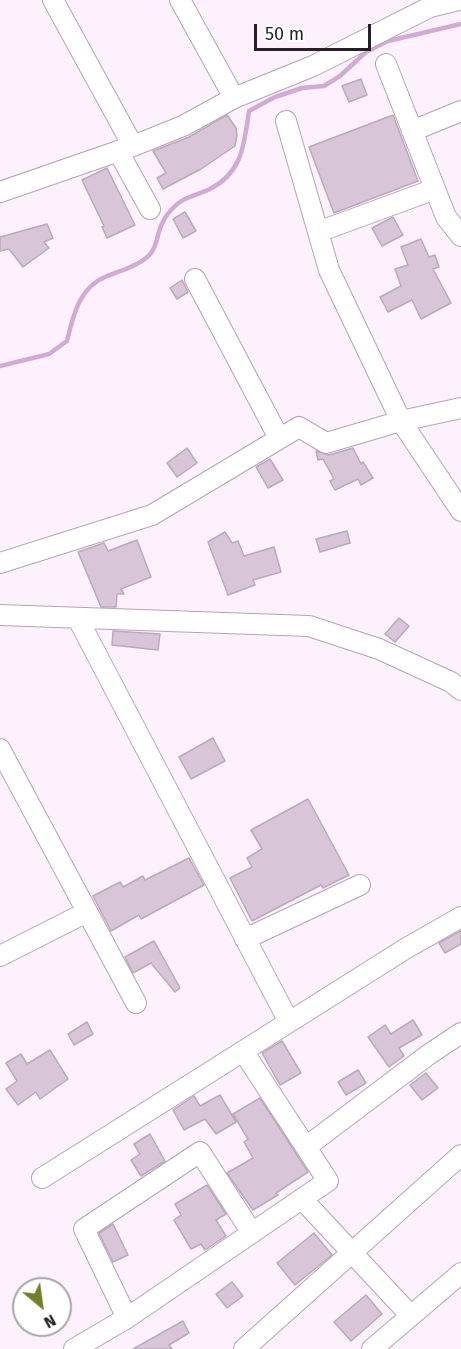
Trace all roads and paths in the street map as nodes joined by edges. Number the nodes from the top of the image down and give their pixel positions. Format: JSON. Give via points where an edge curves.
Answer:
{"nodes":[{"id":1,"x":52,"y":0,"type":"edge"},
{"id":2,"x":180,"y":0,"type":"edge"},
{"id":3,"x":459,"y":0,"type":"edge"},
{"id":4,"x":386,"y":64,"type":"dead end"},
{"id":5,"x":234,"y":98,"type":"junction"},
{"id":6,"x":461,"y":111,"type":"edge"},
{"id":7,"x":286,"y":121,"type":"dead end"},
{"id":8,"x":412,"y":131,"type":"junction"},
{"id":9,"x":126,"y":149,"type":"junction"},
{"id":10,"x":435,"y":189,"type":"junction"},
{"id":11,"x":0,"y":192,"type":"edge"},
{"id":12,"x":150,"y":209,"type":"dead end"},
{"id":13,"x":318,"y":232,"type":"junction"},
{"id":14,"x":461,"y":236,"type":"edge"},
{"id":15,"x":195,"y":279,"type":"dead end"},
{"id":16,"x":461,"y":408,"type":"edge"},
{"id":17,"x":401,"y":420,"type":"junction"},
{"id":18,"x":279,"y":438,"type":"junction"},
{"id":19,"x":461,"y":511,"type":"edge"},
{"id":20,"x":0,"y":563,"type":"edge"},
{"id":21,"x":0,"y":615,"type":"edge"},
{"id":22,"x":78,"y":619,"type":"junction"},
{"id":23,"x":461,"y":690,"type":"edge"},
{"id":24,"x":0,"y":748,"type":"edge"},
{"id":25,"x":360,"y":885,"type":"dead end"},
{"id":26,"x":87,"y":912,"type":"junction"},
{"id":27,"x":461,"y":917,"type":"edge"},
{"id":28,"x":245,"y":939,"type":"junction"},
{"id":29,"x":0,"y":956,"type":"edge"},
{"id":30,"x":136,"y":1003,"type":"dead end"},
{"id":31,"x":289,"y":1022,"type":"junction"},
{"id":32,"x":461,"y":1033,"type":"edge"},
{"id":33,"x":243,"y":1051,"type":"junction"},
{"id":34,"x":306,"y":1147,"type":"junction"},
{"id":35,"x":461,"y":1155,"type":"edge"},
{"id":36,"x":42,"y":1178,"type":"dead end"},
{"id":37,"x":302,"y":1199,"type":"junction"},
{"id":38,"x":252,"y":1233,"type":"junction"},
{"id":39,"x":352,"y":1252,"type":"junction"},
{"id":40,"x":461,"y":1273,"type":"edge"},
{"id":41,"x":411,"y":1316,"type":"junction"},
{"id":42,"x":127,"y":1317,"type":"junction"},
{"id":43,"x":74,"y":1349,"type":"edge"},
{"id":44,"x":244,"y":1349,"type":"edge"},
{"id":45,"x":372,"y":1349,"type":"edge"}],
"edges":[{"from":1,"to":9,"type":"street"},
{"from":2,"to":5,"type":"street"},
{"from":3,"to":5,"type":"street","via":[[430,7],[313,66]]},
{"from":4,"to":8,"type":"street"},
{"from":5,"to":9,"type":"street","via":[[183,126]]},
{"from":6,"to":8,"type":"street"},
{"from":7,"to":13,"type":"street"},
{"from":8,"to":10,"type":"street"},
{"from":9,"to":11,"type":"street"},
{"from":9,"to":12,"type":"street"},
{"from":10,"to":13,"type":"street"},
{"from":10,"to":14,"type":"street","via":[[446,217]]},
{"from":13,"to":17,"type":"street","via":[[329,270]]},
{"from":15,"to":18,"type":"street"},
{"from":16,"to":17,"type":"street"},
{"from":17,"to":18,"type":"street","via":[[326,443],[299,427]]},
{"from":17,"to":19,"type":"street"},
{"from":18,"to":20,"type":"street","via":[[152,515]]},
{"from":21,"to":22,"type":"street"},
{"from":22,"to":23,"type":"street","via":[[309,626],[379,649]]},
{"from":22,"to":28,"type":"street"},
{"from":24,"to":26,"type":"street"},
{"from":25,"to":28,"type":"street"},
{"from":26,"to":29,"type":"street"},
{"from":26,"to":30,"type":"street"},
{"from":27,"to":31,"type":"street"},
{"from":28,"to":31,"type":"street"},
{"from":31,"to":33,"type":"street"},
{"from":32,"to":34,"type":"street"},
{"from":33,"to":34,"type":"street"},
{"from":33,"to":36,"type":"street"},
{"from":34,"to":37,"type":"street","via":[[328,1181]]},
{"from":35,"to":39,"type":"street"},
{"from":37,"to":38,"type":"street"},
{"from":37,"to":39,"type":"street"},
{"from":38,"to":42,"type":"street"},
{"from":38,"to":42,"type":"street","via":[[200,1152],[84,1229]]},
{"from":39,"to":41,"type":"street"},
{"from":39,"to":44,"type":"street"},
{"from":40,"to":41,"type":"street"},
{"from":41,"to":45,"type":"street"},
{"from":42,"to":43,"type":"street"}]}
